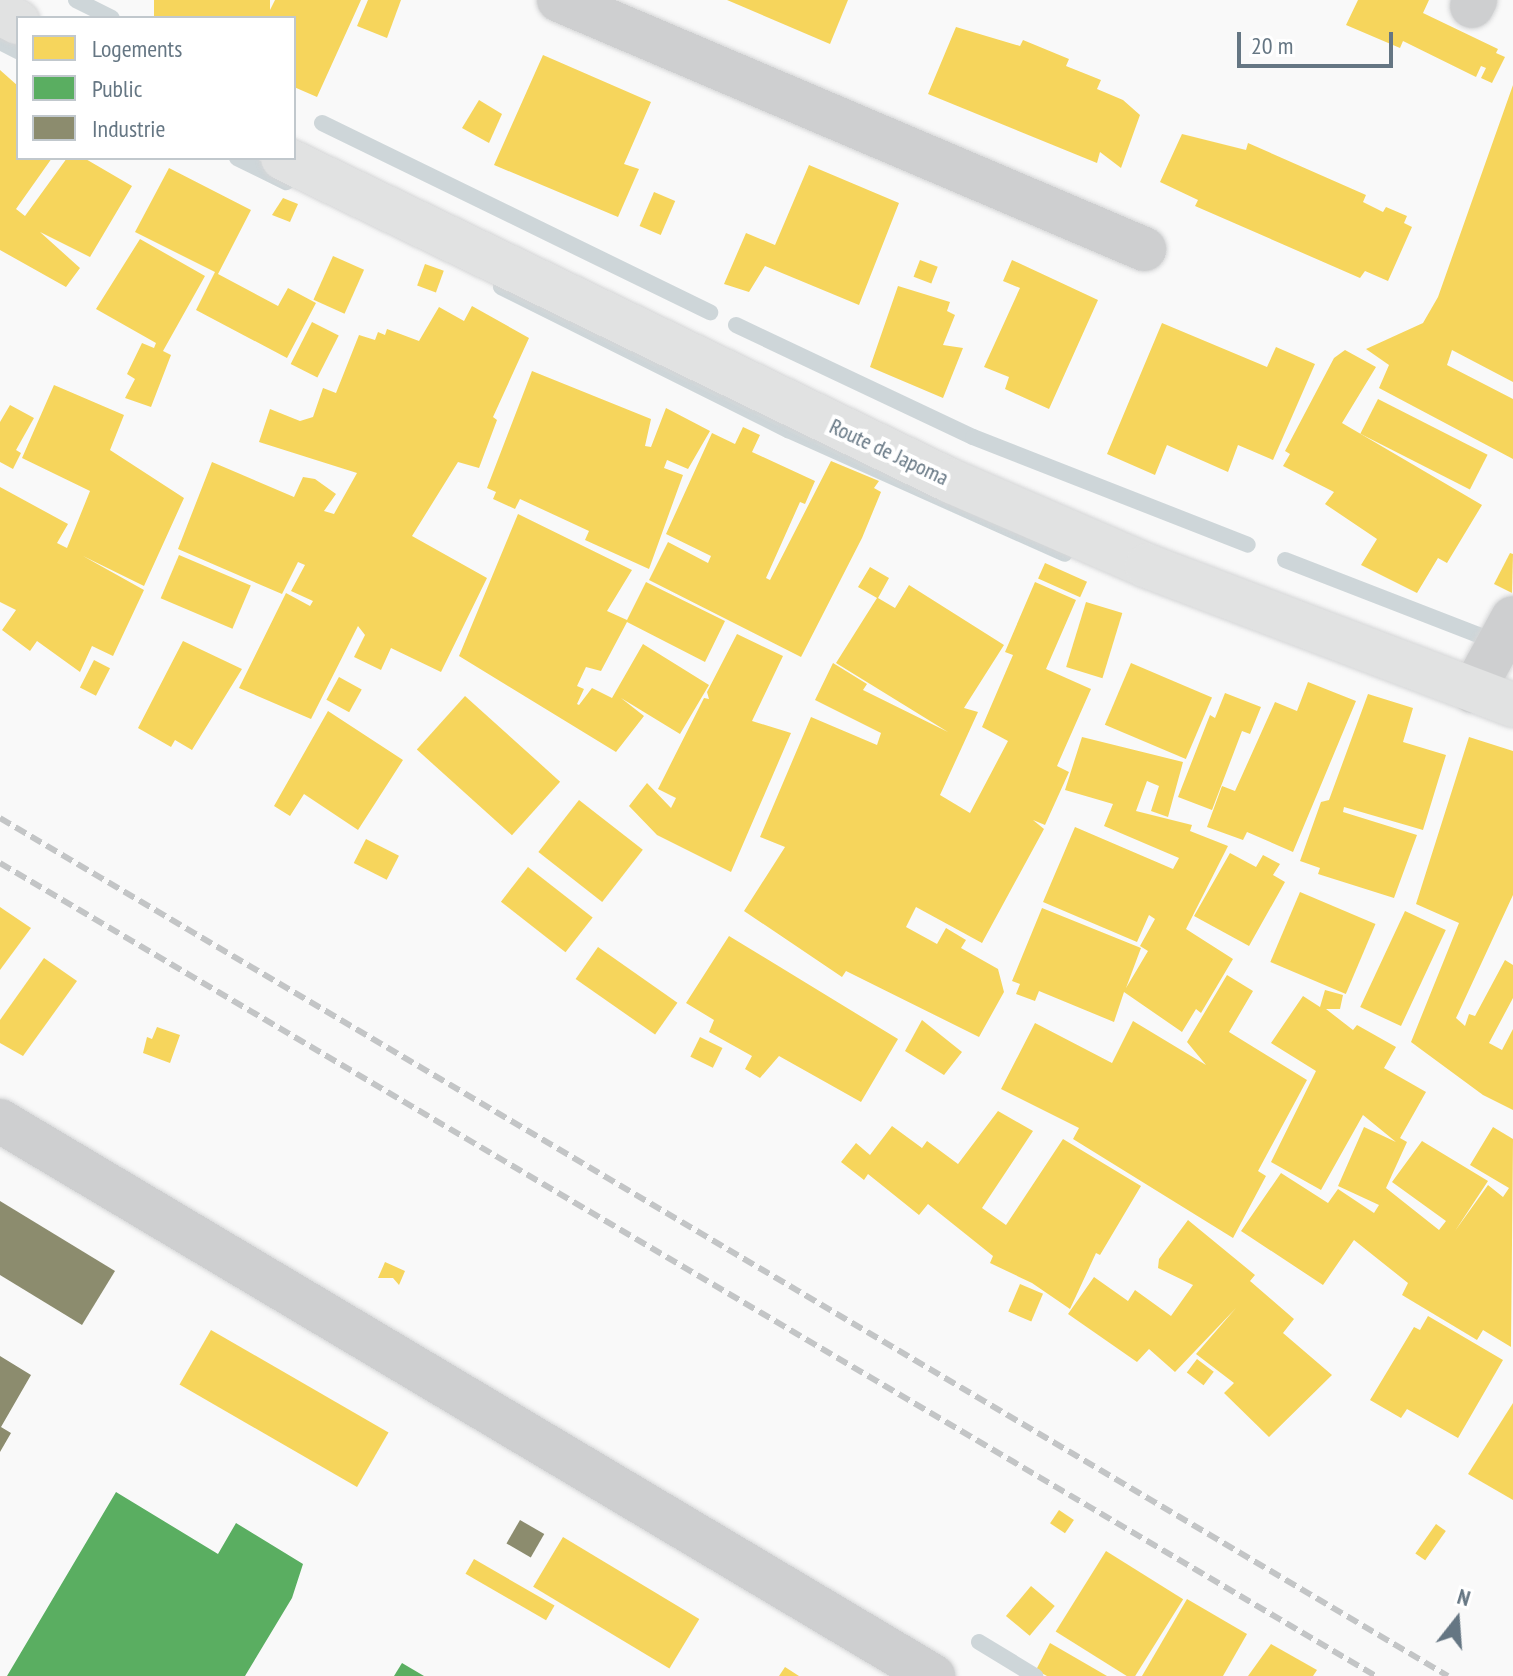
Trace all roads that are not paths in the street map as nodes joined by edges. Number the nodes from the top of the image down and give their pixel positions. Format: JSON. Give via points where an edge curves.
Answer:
{"nodes":[{"id":1,"x":559,"y":0,"type":"edge"},
{"id":2,"x":287,"y":160,"type":"edge"},
{"id":3,"x":1144,"y":249,"type":"dead end"},
{"id":4,"x":1513,"y":618,"type":"edge"},
{"id":5,"x":1473,"y":691,"type":"junction"},
{"id":6,"x":1513,"y":705,"type":"edge"},
{"id":7,"x":0,"y":1121,"type":"edge"},
{"id":8,"x":933,"y":1676,"type":"edge"}],
"edges":[{"from":1,"to":3,"type":"street"},
{"from":2,"to":5,"type":"main road","name":"Route de Japoma","via":[[951,481],[1147,566]]},
{"from":4,"to":5,"type":"street"},
{"from":5,"to":6,"type":"main road","name":"Route de Japoma"},
{"from":7,"to":8,"type":"street"}]}
